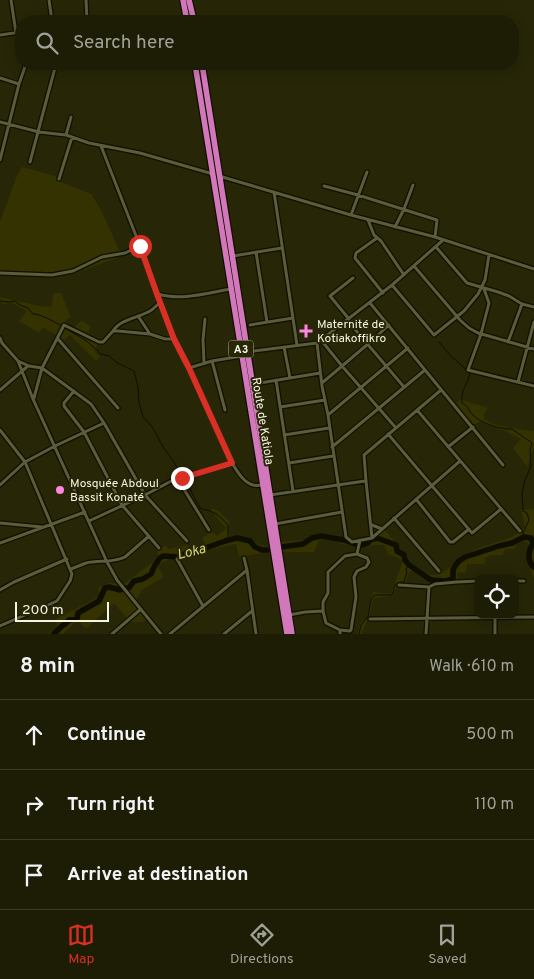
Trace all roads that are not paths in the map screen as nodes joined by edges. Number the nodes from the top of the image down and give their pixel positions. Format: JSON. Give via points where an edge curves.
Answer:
{"nodes":[{"id":1,"x":11,"y":0,"type":"edge"},
{"id":2,"x":49,"y":0,"type":"edge"},
{"id":3,"x":86,"y":0,"type":"edge"},
{"id":4,"x":183,"y":0,"type":"edge"},
{"id":5,"x":189,"y":0,"type":"edge"},
{"id":6,"x":51,"y":15,"type":"edge"},
{"id":7,"x":87,"y":15,"type":"edge"},
{"id":8,"x":186,"y":15,"type":"edge"},
{"id":9,"x":193,"y":15,"type":"edge"},
{"id":10,"x":15,"y":26,"type":"edge"},
{"id":11,"x":15,"y":33,"type":"edge"},
{"id":12,"x":0,"y":36,"type":"edge"},
{"id":13,"x":24,"y":70,"type":"edge"},
{"id":14,"x":54,"y":70,"type":"edge"},
{"id":15,"x":196,"y":70,"type":"edge"},
{"id":16,"x":203,"y":70,"type":"edge"},
{"id":17,"x":0,"y":78,"type":"edge"},
{"id":18,"x":19,"y":84,"type":"junction"},
{"id":19,"x":71,"y":117,"type":"dead end"},
{"id":20,"x":0,"y":122,"type":"edge"},
{"id":21,"x":10,"y":125,"type":"junction"},
{"id":22,"x":38,"y":132,"type":"junction"},
{"id":23,"x":66,"y":135,"type":"junction"},
{"id":24,"x":72,"y":137,"type":"junction"},
{"id":25,"x":100,"y":145,"type":"junction"},
{"id":26,"x":0,"y":160,"type":"edge"},
{"id":27,"x":30,"y":162,"type":"dead end"},
{"id":28,"x":367,"y":172,"type":"dead end"},
{"id":29,"x":216,"y":175,"type":"junction"},
{"id":30,"x":59,"y":179,"type":"dead end"},
{"id":31,"x":414,"y":184,"type":"dead end"},
{"id":32,"x":324,"y":186,"type":"dead end"},
{"id":33,"x":274,"y":192,"type":"junction"},
{"id":34,"x":358,"y":196,"type":"junction"},
{"id":35,"x":404,"y":209,"type":"junction"},
{"id":36,"x":351,"y":216,"type":"junction"},
{"id":37,"x":368,"y":220,"type":"junction"},
{"id":38,"x":395,"y":227,"type":"junction"},
{"id":39,"x":377,"y":238,"type":"junction"},
{"id":40,"x":435,"y":238,"type":"junction"},
{"id":41,"x":442,"y":240,"type":"junction"},
{"id":42,"x":140,"y":246,"type":"junction"},
{"id":43,"x":436,"y":247,"type":"junction"},
{"id":44,"x":282,"y":248,"type":"junction"},
{"id":45,"x":256,"y":252,"type":"junction"},
{"id":46,"x":489,"y":255,"type":"junction"},
{"id":47,"x":232,"y":256,"type":"junction"},
{"id":48,"x":414,"y":266,"type":"junction"},
{"id":49,"x":534,"y":269,"type":"edge"},
{"id":50,"x":0,"y":273,"type":"edge"},
{"id":51,"x":404,"y":275,"type":"junction"},
{"id":52,"x":353,"y":278,"type":"dead end"},
{"id":53,"x":392,"y":285,"type":"junction"},
{"id":54,"x":482,"y":288,"type":"junction"},
{"id":55,"x":231,"y":289,"type":"junction"},
{"id":56,"x":383,"y":292,"type":"junction"},
{"id":57,"x":157,"y":294,"type":"junction"},
{"id":58,"x":160,"y":302,"type":"junction"},
{"id":59,"x":370,"y":303,"type":"junction"},
{"id":60,"x":522,"y":304,"type":"junction"},
{"id":61,"x":534,"y":307,"type":"edge"},
{"id":62,"x":138,"y":316,"type":"junction"},
{"id":63,"x":457,"y":317,"type":"junction"},
{"id":64,"x":293,"y":318,"type":"junction"},
{"id":65,"x":206,"y":319,"type":"dead end"},
{"id":66,"x":348,"y":319,"type":"junction"},
{"id":67,"x":267,"y":322,"type":"junction"},
{"id":68,"x":534,"y":322,"type":"edge"},
{"id":69,"x":388,"y":325,"type":"junction"},
{"id":70,"x":250,"y":326,"type":"dead end"},
{"id":71,"x":113,"y":331,"type":"junction"},
{"id":72,"x":150,"y":334,"type":"junction"},
{"id":73,"x":481,"y":334,"type":"junction"},
{"id":74,"x":0,"y":338,"type":"edge"},
{"id":75,"x":58,"y":339,"type":"junction"},
{"id":76,"x":174,"y":339,"type":"junction"},
{"id":77,"x":321,"y":340,"type":"junction"},
{"id":78,"x":508,"y":342,"type":"junction"},
{"id":79,"x":317,"y":343,"type":"junction"},
{"id":80,"x":1,"y":344,"type":"edge"},
{"id":81,"x":368,"y":344,"type":"junction"},
{"id":82,"x":297,"y":345,"type":"junction"},
{"id":83,"x":284,"y":347,"type":"junction"},
{"id":84,"x":527,"y":347,"type":"junction"},
{"id":85,"x":408,"y":348,"type":"junction"},
{"id":86,"x":534,"y":349,"type":"edge"},
{"id":87,"x":245,"y":354,"type":"junction"},
{"id":88,"x":18,"y":361,"type":"junction"},
{"id":89,"x":212,"y":361,"type":"junction"},
{"id":90,"x":204,"y":363,"type":"junction"},
{"id":91,"x":29,"y":366,"type":"junction"},
{"id":92,"x":342,"y":366,"type":"junction"},
{"id":93,"x":386,"y":366,"type":"junction"},
{"id":94,"x":42,"y":368,"type":"junction"},
{"id":95,"x":189,"y":368,"type":"junction"},
{"id":96,"x":425,"y":370,"type":"junction"},
{"id":97,"x":22,"y":372,"type":"junction"},
{"id":98,"x":320,"y":373,"type":"junction"},
{"id":99,"x":290,"y":378,"type":"junction"},
{"id":100,"x":276,"y":380,"type":"junction"},
{"id":101,"x":518,"y":382,"type":"junction"},
{"id":102,"x":260,"y":383,"type":"dead end"},
{"id":103,"x":322,"y":383,"type":"junction"},
{"id":104,"x":534,"y":386,"type":"edge"},
{"id":105,"x":361,"y":387,"type":"junction"},
{"id":106,"x":404,"y":387,"type":"junction"},
{"id":107,"x":0,"y":390,"type":"edge"},
{"id":108,"x":442,"y":390,"type":"junction"},
{"id":109,"x":74,"y":391,"type":"junction"},
{"id":110,"x":33,"y":398,"type":"junction"},
{"id":111,"x":324,"y":400,"type":"junction"},
{"id":112,"x":280,"y":407,"type":"junction"},
{"id":113,"x":118,"y":408,"type":"dead end"},
{"id":114,"x":379,"y":408,"type":"junction"},
{"id":115,"x":225,"y":410,"type":"dead end"},
{"id":116,"x":417,"y":410,"type":"junction"},
{"id":117,"x":328,"y":415,"type":"junction"},
{"id":118,"x":104,"y":423,"type":"junction"},
{"id":119,"x":473,"y":427,"type":"junction"},
{"id":120,"x":329,"y":428,"type":"junction"},
{"id":121,"x":396,"y":428,"type":"junction"},
{"id":122,"x":84,"y":432,"type":"junction"},
{"id":123,"x":1,"y":433,"type":"edge"},
{"id":124,"x":388,"y":434,"type":"junction"},
{"id":125,"x":284,"y":435,"type":"junction"},
{"id":126,"x":55,"y":446,"type":"junction"},
{"id":127,"x":332,"y":447,"type":"junction"},
{"id":128,"x":448,"y":447,"type":"junction"},
{"id":129,"x":333,"y":456,"type":"junction"},
{"id":130,"x":460,"y":461,"type":"junction"},
{"id":131,"x":25,"y":462,"type":"junction"},
{"id":132,"x":232,"y":463,"type":"junction"},
{"id":133,"x":288,"y":463,"type":"junction"},
{"id":134,"x":503,"y":465,"type":"dead end"},
{"id":135,"x":177,"y":478,"type":"junction"},
{"id":136,"x":366,"y":481,"type":"junction"},
{"id":137,"x":338,"y":484,"type":"junction"},
{"id":138,"x":0,"y":485,"type":"edge"},
{"id":139,"x":263,"y":485,"type":"junction"},
{"id":140,"x":432,"y":485,"type":"junction"},
{"id":141,"x":293,"y":491,"type":"junction"},
{"id":142,"x":145,"y":495,"type":"junction"},
{"id":143,"x":270,"y":495,"type":"junction"},
{"id":144,"x":416,"y":499,"type":"junction"},
{"id":145,"x":122,"y":505,"type":"junction"},
{"id":146,"x":501,"y":509,"type":"junction"},
{"id":147,"x":84,"y":512,"type":"junction"},
{"id":148,"x":342,"y":512,"type":"junction"},
{"id":149,"x":394,"y":518,"type":"junction"},
{"id":150,"x":88,"y":521,"type":"junction"},
{"id":151,"x":0,"y":522,"type":"edge"},
{"id":152,"x":51,"y":524,"type":"junction"},
{"id":153,"x":274,"y":524,"type":"junction"},
{"id":154,"x":372,"y":525,"type":"junction"},
{"id":155,"x":43,"y":527,"type":"junction"},
{"id":156,"x":382,"y":529,"type":"junction"},
{"id":157,"x":469,"y":529,"type":"junction"},
{"id":158,"x":209,"y":530,"type":"dead end"},
{"id":159,"x":520,"y":531,"type":"dead end"},
{"id":160,"x":149,"y":536,"type":"junction"},
{"id":161,"x":372,"y":538,"type":"junction"},
{"id":162,"x":360,"y":540,"type":"junction"},
{"id":163,"x":187,"y":541,"type":"dead end"},
{"id":164,"x":0,"y":543,"type":"edge"},
{"id":165,"x":159,"y":548,"type":"dead end"},
{"id":166,"x":358,"y":553,"type":"junction"},
{"id":167,"x":244,"y":558,"type":"dead end"},
{"id":168,"x":66,"y":559,"type":"junction"},
{"id":169,"x":177,"y":560,"type":"dead end"},
{"id":170,"x":107,"y":562,"type":"junction"},
{"id":171,"x":71,"y":569,"type":"junction"},
{"id":172,"x":247,"y":570,"type":"junction"},
{"id":173,"x":439,"y":571,"type":"dead end"},
{"id":174,"x":474,"y":581,"type":"edge"},
{"id":175,"x":519,"y":581,"type":"edge"},
{"id":176,"x":524,"y":581,"type":"dead end"},
{"id":177,"x":399,"y":585,"type":"dead end"},
{"id":178,"x":429,"y":587,"type":"junction"},
{"id":179,"x":0,"y":590,"type":"edge"},
{"id":180,"x":203,"y":606,"type":"junction"},
{"id":181,"x":141,"y":610,"type":"junction"},
{"id":182,"x":253,"y":610,"type":"junction"},
{"id":183,"x":323,"y":611,"type":"junction"},
{"id":184,"x":289,"y":615,"type":"junction"},
{"id":185,"x":474,"y":617,"type":"edge"},
{"id":186,"x":519,"y":617,"type":"edge"},
{"id":187,"x":534,"y":617,"type":"edge"},
{"id":188,"x":427,"y":618,"type":"junction"},
{"id":189,"x":495,"y":619,"type":"edge"},
{"id":190,"x":370,"y":620,"type":"dead end"},
{"id":191,"x":0,"y":626,"type":"edge"},
{"id":192,"x":340,"y":632,"type":"edge"},
{"id":193,"x":113,"y":634,"type":"edge"},
{"id":194,"x":161,"y":634,"type":"edge"},
{"id":195,"x":170,"y":634,"type":"edge"},
{"id":196,"x":224,"y":634,"type":"edge"},
{"id":197,"x":256,"y":634,"type":"edge"},
{"id":198,"x":287,"y":634,"type":"edge"},
{"id":199,"x":292,"y":634,"type":"edge"},
{"id":200,"x":426,"y":634,"type":"edge"},
{"id":201,"x":495,"y":634,"type":"edge"}],
"edges":[{"from":1,"to":10,"type":"street"},
{"from":2,"to":6,"type":"street"},
{"from":3,"to":7,"type":"street"},
{"from":4,"to":8,"type":"highway"},
{"from":5,"to":9,"type":"highway"},
{"from":11,"to":12,"type":"street"},
{"from":13,"to":18,"type":"street"},
{"from":14,"to":22,"type":"street"},
{"from":15,"to":29,"type":"highway","name":"Route de Katiola","number":"A3"},
{"from":16,"to":29,"type":"highway","name":"Route de Katiola","number":"A3"},
{"from":17,"to":18,"type":"street"},
{"from":18,"to":21,"type":"street"},
{"from":19,"to":23,"type":"street"},
{"from":20,"to":21,"type":"street"},
{"from":21,"to":22,"type":"street"},
{"from":21,"to":26,"type":"street"},
{"from":22,"to":23,"type":"street"},
{"from":22,"to":27,"type":"street"},
{"from":23,"to":24,"type":"street"},
{"from":24,"to":25,"type":"street"},
{"from":24,"to":30,"type":"street"},
{"from":25,"to":29,"type":"street"},
{"from":25,"to":42,"type":"street"},
{"from":28,"to":34,"type":"street"},
{"from":29,"to":33,"type":"street"},
{"from":29,"to":47,"type":"highway","name":"Route de Katiola","number":"A3"},
{"from":29,"to":55,"type":"highway","name":"Route de Katiola","number":"A3"},
{"from":31,"to":35,"type":"street"},
{"from":32,"to":34,"type":"street"},
{"from":33,"to":36,"type":"street"},
{"from":33,"to":44,"type":"street"},
{"from":34,"to":35,"type":"street"},
{"from":34,"to":36,"type":"street"},
{"from":35,"to":38,"type":"street"},
{"from":35,"to":40,"type":"street","via":[[437,220]]},
{"from":36,"to":37,"type":"street"},
{"from":37,"to":38,"type":"street"},
{"from":37,"to":39,"type":"street"},
{"from":38,"to":40,"type":"street"},
{"from":39,"to":51,"type":"street"},
{"from":39,"to":56,"type":"street","via":[[356,253],[355,258]]},
{"from":40,"to":41,"type":"street"},
{"from":41,"to":43,"type":"street"},
{"from":41,"to":46,"type":"street"},
{"from":42,"to":50,"type":"street","via":[[125,253],[102,257],[73,271],[52,275]]},
{"from":42,"to":57,"type":"street"},
{"from":43,"to":48,"type":"street"},
{"from":43,"to":54,"type":"street","via":[[467,283]]},
{"from":44,"to":45,"type":"street"},
{"from":44,"to":64,"type":"street"},
{"from":45,"to":47,"type":"street"},
{"from":45,"to":67,"type":"street"},
{"from":46,"to":49,"type":"street"},
{"from":46,"to":54,"type":"street"},
{"from":47,"to":87,"type":"highway","name":"Route de Katiola","number":"A3"},
{"from":48,"to":51,"type":"street"},
{"from":48,"to":63,"type":"street"},
{"from":51,"to":53,"type":"street"},
{"from":52,"to":66,"type":"street","via":[[330,296]]},
{"from":53,"to":56,"type":"street"},
{"from":53,"to":63,"type":"street","via":[[434,335]]},
{"from":54,"to":60,"type":"street","via":[[509,296]]},
{"from":54,"to":63,"type":"street"},
{"from":54,"to":73,"type":"street","via":[[489,304]]},
{"from":55,"to":57,"type":"street","via":[[180,297]]},
{"from":55,"to":87,"type":"highway","name":"Route de Katiola","number":"A3"},
{"from":56,"to":59,"type":"street"},
{"from":57,"to":58,"type":"street"},
{"from":58,"to":62,"type":"street"},
{"from":58,"to":76,"type":"street"},
{"from":59,"to":66,"type":"street"},
{"from":59,"to":69,"type":"street"},
{"from":60,"to":61,"type":"street"},
{"from":60,"to":78,"type":"street"},
{"from":62,"to":71,"type":"street","via":[[117,325]]},
{"from":62,"to":72,"type":"street"},
{"from":63,"to":73,"type":"street"},
{"from":64,"to":67,"type":"street"},
{"from":64,"to":82,"type":"street"},
{"from":65,"to":90,"type":"street"},
{"from":66,"to":77,"type":"street"},
{"from":66,"to":81,"type":"street"},
{"from":67,"to":70,"type":"street"},
{"from":68,"to":84,"type":"street"},
{"from":69,"to":81,"type":"street"},
{"from":69,"to":85,"type":"street"},
{"from":71,"to":72,"type":"street"},
{"from":71,"to":75,"type":"street","via":[[99,342],[66,325]]},
{"from":72,"to":76,"type":"street"},
{"from":73,"to":78,"type":"street"},
{"from":73,"to":101,"type":"street","via":[[468,370]]},
{"from":74,"to":80,"type":"street"},
{"from":75,"to":94,"type":"street"},
{"from":75,"to":113,"type":"street"},
{"from":76,"to":95,"type":"street"},
{"from":77,"to":79,"type":"street"},
{"from":77,"to":92,"type":"street"},
{"from":78,"to":84,"type":"street"},
{"from":79,"to":82,"type":"street"},
{"from":79,"to":98,"type":"street"},
{"from":80,"to":88,"type":"street"},
{"from":81,"to":92,"type":"street"},
{"from":81,"to":93,"type":"street"},
{"from":82,"to":83,"type":"street"},
{"from":83,"to":87,"type":"street"},
{"from":83,"to":99,"type":"street"},
{"from":84,"to":86,"type":"street"},
{"from":84,"to":101,"type":"street"},
{"from":85,"to":93,"type":"street"},
{"from":85,"to":96,"type":"street"},
{"from":87,"to":89,"type":"street"},
{"from":87,"to":139,"type":"highway","name":"Route de Katiola","number":"A3"},
{"from":87,"to":143,"type":"highway","name":"Route de Katiola","number":"A3"},
{"from":88,"to":91,"type":"street"},
{"from":88,"to":97,"type":"street"},
{"from":89,"to":90,"type":"street"},
{"from":89,"to":115,"type":"street"},
{"from":90,"to":95,"type":"street"},
{"from":91,"to":94,"type":"street"},
{"from":91,"to":97,"type":"street"},
{"from":92,"to":103,"type":"street"},
{"from":92,"to":105,"type":"street"},
{"from":93,"to":105,"type":"street"},
{"from":93,"to":106,"type":"street"},
{"from":94,"to":109,"type":"street"},
{"from":94,"to":110,"type":"street"},
{"from":95,"to":132,"type":"street"},
{"from":96,"to":106,"type":"street"},
{"from":96,"to":108,"type":"street"},
{"from":97,"to":107,"type":"street"},
{"from":97,"to":110,"type":"street"},
{"from":98,"to":99,"type":"street"},
{"from":98,"to":103,"type":"street"},
{"from":99,"to":100,"type":"street"},
{"from":100,"to":102,"type":"street"},
{"from":100,"to":112,"type":"street"},
{"from":101,"to":104,"type":"street"},
{"from":103,"to":111,"type":"street"},
{"from":105,"to":114,"type":"street"},
{"from":105,"to":117,"type":"street"},
{"from":106,"to":114,"type":"street"},
{"from":108,"to":116,"type":"street"},
{"from":108,"to":119,"type":"street"},
{"from":109,"to":118,"type":"street","via":[[91,404]]},
{"from":109,"to":122,"type":"street","via":[[64,406]]},
{"from":110,"to":126,"type":"street"},
{"from":111,"to":112,"type":"street"},
{"from":111,"to":117,"type":"street"},
{"from":112,"to":125,"type":"street"},
{"from":114,"to":121,"type":"street"},
{"from":114,"to":127,"type":"street"},
{"from":116,"to":121,"type":"street"},
{"from":116,"to":128,"type":"street"},
{"from":117,"to":120,"type":"street"},
{"from":118,"to":122,"type":"street"},
{"from":118,"to":142,"type":"street"},
{"from":119,"to":128,"type":"street"},
{"from":119,"to":134,"type":"street"},
{"from":120,"to":125,"type":"street"},
{"from":120,"to":127,"type":"street"},
{"from":121,"to":124,"type":"street"},
{"from":122,"to":126,"type":"street"},
{"from":122,"to":145,"type":"street"},
{"from":123,"to":131,"type":"street"},
{"from":124,"to":136,"type":"street","via":[[364,455]]},
{"from":124,"to":140,"type":"street"},
{"from":125,"to":133,"type":"street"},
{"from":126,"to":131,"type":"street"},
{"from":126,"to":147,"type":"street"},
{"from":127,"to":129,"type":"street"},
{"from":128,"to":130,"type":"street"},
{"from":129,"to":133,"type":"street"},
{"from":129,"to":137,"type":"street"},
{"from":130,"to":140,"type":"street"},
{"from":130,"to":146,"type":"street"},
{"from":131,"to":138,"type":"street"},
{"from":131,"to":152,"type":"street"},
{"from":132,"to":135,"type":"street"},
{"from":132,"to":139,"type":"street","via":[[245,480],[253,485]]},
{"from":133,"to":141,"type":"street"},
{"from":135,"to":142,"type":"street"},
{"from":135,"to":158,"type":"street"},
{"from":136,"to":137,"type":"street"},
{"from":136,"to":154,"type":"street"},
{"from":137,"to":141,"type":"street"},
{"from":137,"to":148,"type":"street"},
{"from":139,"to":198,"type":"highway","name":"Route de Katiola","number":"A3"},
{"from":140,"to":144,"type":"street"},
{"from":140,"to":157,"type":"street"},
{"from":141,"to":143,"type":"street"},
{"from":142,"to":145,"type":"street"},
{"from":142,"to":163,"type":"street"},
{"from":143,"to":153,"type":"highway","name":"Route de Katiola","number":"A3"},
{"from":144,"to":149,"type":"street"},
{"from":144,"to":157,"type":"street","via":[[450,542]]},
{"from":145,"to":150,"type":"street"},
{"from":145,"to":160,"type":"street"},
{"from":146,"to":157,"type":"street","via":[[473,533]]},
{"from":146,"to":159,"type":"street"},
{"from":147,"to":150,"type":"street"},
{"from":147,"to":152,"type":"street"},
{"from":148,"to":153,"type":"street"},
{"from":148,"to":162,"type":"street","via":[[346,538],[352,542]]},
{"from":149,"to":156,"type":"street"},
{"from":149,"to":173,"type":"street"},
{"from":150,"to":170,"type":"street"},
{"from":151,"to":155,"type":"street"},
{"from":152,"to":155,"type":"street"},
{"from":152,"to":168,"type":"street"},
{"from":153,"to":184,"type":"highway","name":"Route de Katiola","number":"A3"},
{"from":154,"to":156,"type":"street"},
{"from":154,"to":161,"type":"street"},
{"from":155,"to":164,"type":"street"},
{"from":156,"to":161,"type":"street"},
{"from":160,"to":165,"type":"street"},
{"from":160,"to":170,"type":"street","via":[[121,559]]},
{"from":161,"to":162,"type":"street"},
{"from":162,"to":166,"type":"street"},
{"from":166,"to":183,"type":"street","via":[[345,556],[328,572],[328,593]]},
{"from":166,"to":192,"type":"street","via":[[369,562],[357,570],[354,577],[356,597],[351,630]]},
{"from":167,"to":172,"type":"street"},
{"from":168,"to":171,"type":"street"},
{"from":168,"to":179,"type":"street"},
{"from":169,"to":180,"type":"street"},
{"from":170,"to":171,"type":"street","via":[[86,563]]},
{"from":170,"to":181,"type":"street"},
{"from":171,"to":191,"type":"street","via":[[70,581],[57,601]]},
{"from":172,"to":180,"type":"street"},
{"from":172,"to":182,"type":"street"},
{"from":174,"to":178,"type":"street"},
{"from":175,"to":176,"type":"street"},
{"from":177,"to":178,"type":"street"},
{"from":178,"to":188,"type":"street"},
{"from":180,"to":195,"type":"street"},
{"from":181,"to":193,"type":"street"},
{"from":181,"to":194,"type":"street"},
{"from":182,"to":196,"type":"street"},
{"from":182,"to":197,"type":"street"},
{"from":183,"to":184,"type":"street"},
{"from":183,"to":192,"type":"street","via":[[326,623]]},
{"from":184,"to":199,"type":"highway","name":"Route de Katiola","number":"A3"},
{"from":185,"to":188,"type":"street"},
{"from":186,"to":187,"type":"street"},
{"from":188,"to":190,"type":"street"},
{"from":188,"to":200,"type":"street"},
{"from":189,"to":201,"type":"street"}]}
